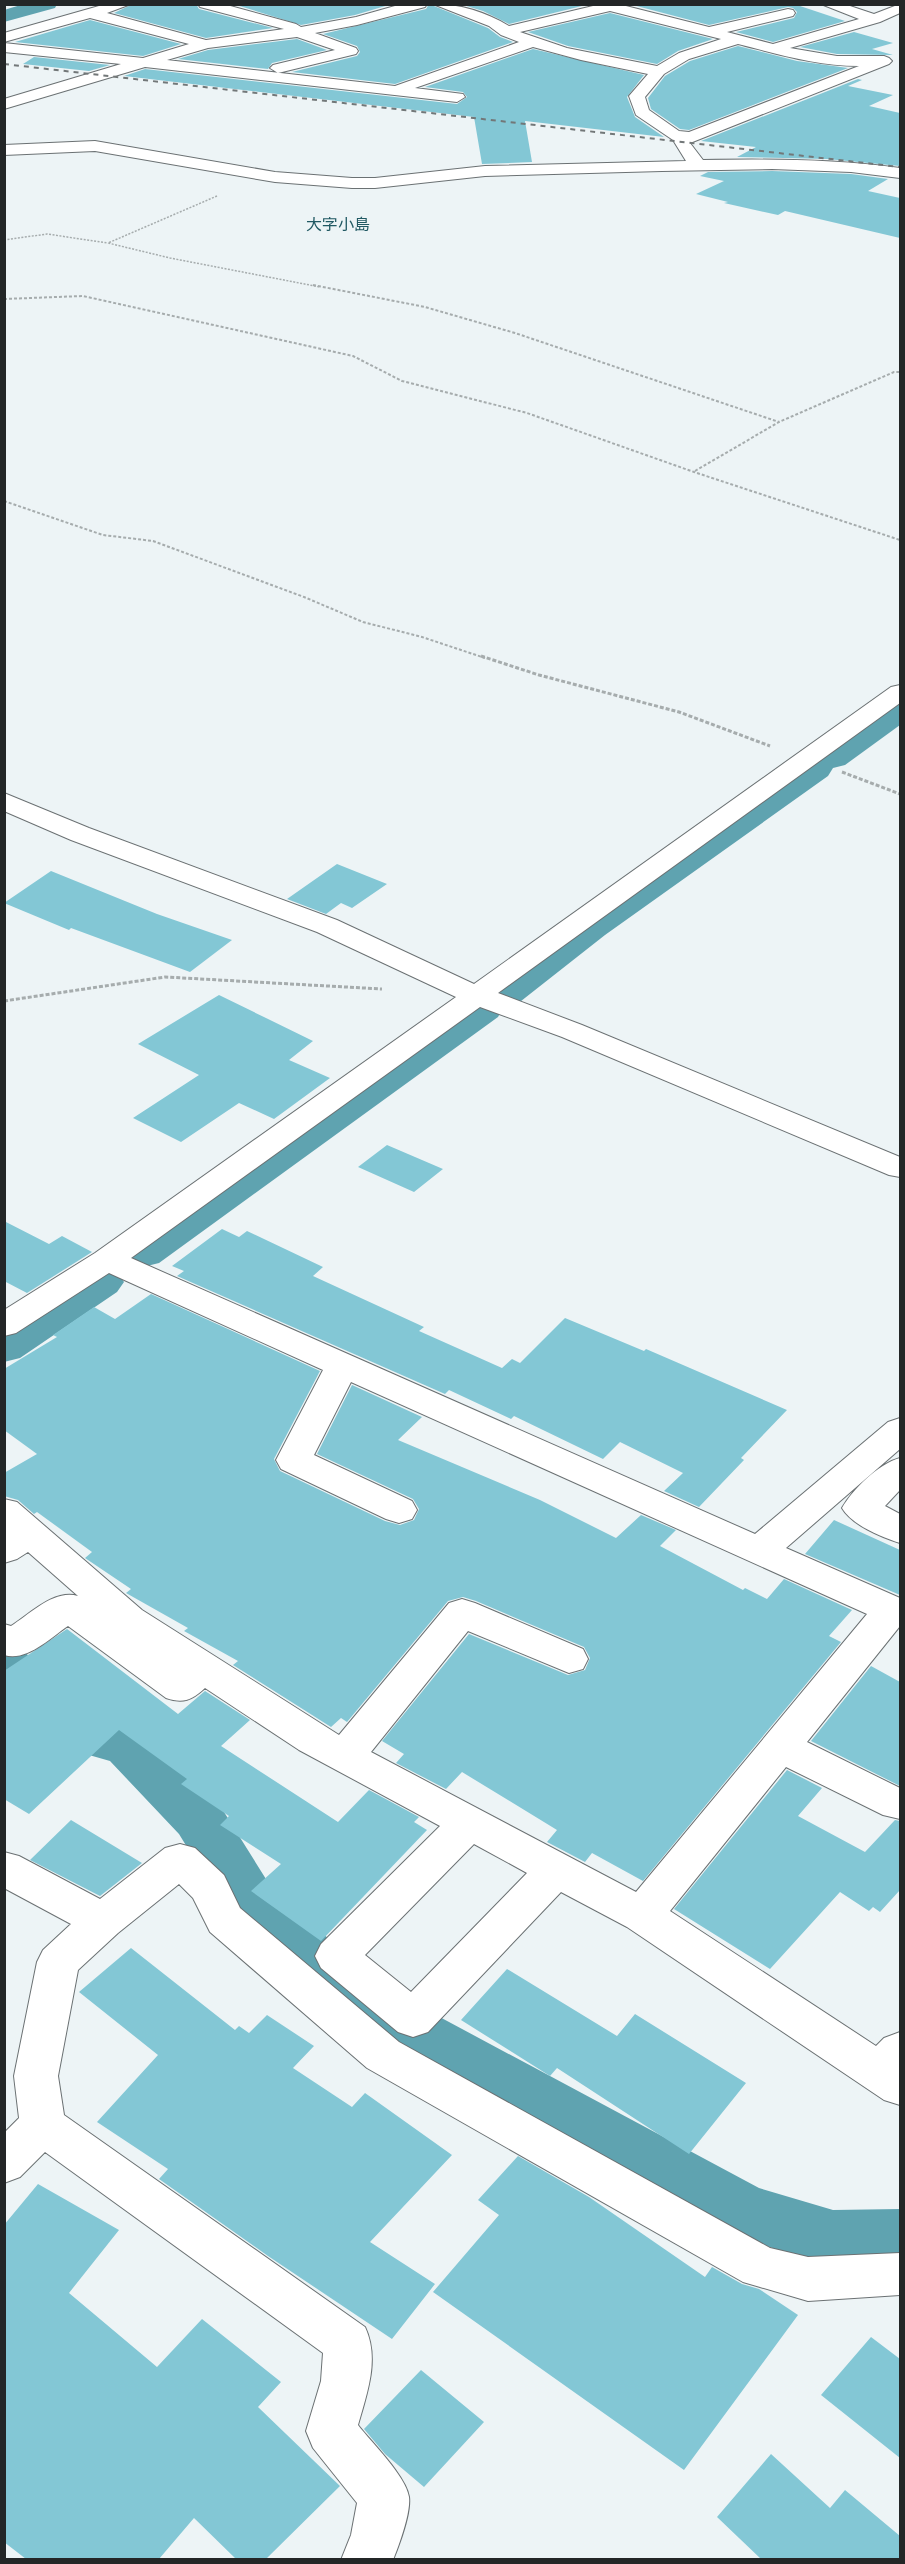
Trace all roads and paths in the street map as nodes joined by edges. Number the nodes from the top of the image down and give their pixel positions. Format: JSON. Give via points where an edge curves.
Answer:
{"nodes":[{"id":1,"x":124,"y":4,"type":"edge"},
{"id":2,"x":205,"y":4,"type":"edge"},
{"id":3,"x":420,"y":4,"type":"edge"},
{"id":4,"x":440,"y":4,"type":"edge"},
{"id":5,"x":828,"y":4,"type":"edge"},
{"id":6,"x":604,"y":6,"type":"edge"},
{"id":7,"x":900,"y":8,"type":"edge"},
{"id":8,"x":788,"y":13,"type":"dead end"},
{"id":9,"x":92,"y":14,"type":"junction"},
{"id":10,"x":874,"y":19,"type":"junction"},
{"id":11,"x":900,"y":25,"type":"edge"},
{"id":12,"x":507,"y":31,"type":"junction"},
{"id":13,"x":298,"y":32,"type":"junction"},
{"id":14,"x":707,"y":32,"type":"junction"},
{"id":15,"x":4,"y":38,"type":"edge"},
{"id":16,"x":735,"y":40,"type":"junction"},
{"id":17,"x":531,"y":43,"type":"junction"},
{"id":18,"x":206,"y":44,"type":"junction"},
{"id":19,"x":4,"y":46,"type":"edge"},
{"id":20,"x":772,"y":48,"type":"junction"},
{"id":21,"x":567,"y":53,"type":"junction"},
{"id":22,"x":900,"y":55,"type":"edge"},
{"id":23,"x":548,"y":60,"type":"dead end"},
{"id":24,"x":148,"y":61,"type":"junction"},
{"id":25,"x":884,"y":61,"type":"junction"},
{"id":26,"x":900,"y":61,"type":"edge"},
{"id":27,"x":659,"y":71,"type":"junction"},
{"id":28,"x":252,"y":74,"type":"junction"},
{"id":29,"x":393,"y":90,"type":"junction"},
{"id":30,"x":457,"y":97,"type":"dead end"},
{"id":31,"x":4,"y":104,"type":"edge"},
{"id":32,"x":690,"y":137,"type":"junction"},
{"id":33,"x":4,"y":150,"type":"edge"},
{"id":34,"x":698,"y":165,"type":"junction"},
{"id":35,"x":900,"y":173,"type":"edge"},
{"id":36,"x":265,"y":175,"type":"junction"},
{"id":37,"x":4,"y":240,"type":"edge"},
{"id":38,"x":108,"y":243,"type":"junction"},
{"id":39,"x":4,"y":299,"type":"edge"},
{"id":40,"x":900,"y":372,"type":"edge"},
{"id":41,"x":779,"y":422,"type":"junction"},
{"id":42,"x":694,"y":472,"type":"junction"},
{"id":43,"x":4,"y":501,"type":"edge"},
{"id":44,"x":900,"y":540,"type":"edge"},
{"id":45,"x":900,"y":692,"type":"edge"},
{"id":46,"x":805,"y":759,"type":"junction"},
{"id":47,"x":900,"y":794,"type":"edge"},
{"id":48,"x":4,"y":801,"type":"edge"},
{"id":49,"x":390,"y":990,"type":"dead end"},
{"id":50,"x":476,"y":996,"type":"junction"},
{"id":51,"x":4,"y":1001,"type":"edge"},
{"id":52,"x":900,"y":1168,"type":"edge"},
{"id":53,"x":107,"y":1260,"type":"junction"},
{"id":54,"x":4,"y":1325,"type":"edge"},
{"id":55,"x":343,"y":1365,"type":"junction"},
{"id":56,"x":900,"y":1432,"type":"edge"},
{"id":57,"x":900,"y":1470,"type":"edge"},
{"id":58,"x":399,"y":1510,"type":"dead end"},
{"id":59,"x":900,"y":1530,"type":"edge"},
{"id":60,"x":13,"y":1532,"type":"edge"},
{"id":61,"x":759,"y":1551,"type":"junction"},
{"id":62,"x":896,"y":1612,"type":"edge"},
{"id":63,"x":4,"y":1638,"type":"edge"},
{"id":64,"x":569,"y":1659,"type":"dead end"},
{"id":65,"x":204,"y":1668,"type":"junction"},
{"id":66,"x":780,"y":1746,"type":"junction"},
{"id":67,"x":345,"y":1756,"type":"junction"},
{"id":68,"x":897,"y":1804,"type":"dead end"},
{"id":69,"x":470,"y":1822,"type":"junction"},
{"id":70,"x":4,"y":1868,"type":"edge"},
{"id":71,"x":556,"y":1869,"type":"junction"},
{"id":72,"x":642,"y":1915,"type":"junction"},
{"id":73,"x":103,"y":1921,"type":"junction"},
{"id":74,"x":893,"y":2069,"type":"edge"},
{"id":75,"x":43,"y":2125,"type":"junction"},
{"id":76,"x":4,"y":2163,"type":"edge"},
{"id":77,"x":900,"y":2274,"type":"edge"},
{"id":78,"x":367,"y":2559,"type":"edge"}],
"edges":[{"from":1,"to":9,"type":"street"},
{"from":2,"to":13,"type":"street"},
{"from":3,"to":13,"type":"street"},
{"from":4,"to":12,"type":"street"},
{"from":5,"to":10,"type":"street"},
{"from":6,"to":12,"type":"street"},
{"from":6,"to":14,"type":"street"},
{"from":7,"to":10,"type":"street"},
{"from":8,"to":14,"type":"street"},
{"from":9,"to":15,"type":"street"},
{"from":9,"to":18,"type":"street"},
{"from":10,"to":11,"type":"street"},
{"from":10,"to":20,"type":"street"},
{"from":12,"to":17,"type":"street"},
{"from":13,"to":18,"type":"street"},
{"from":13,"to":28,"type":"street","via":[[351,51]]},
{"from":14,"to":16,"type":"street"},
{"from":16,"to":20,"type":"street"},
{"from":16,"to":27,"type":"street","via":[[684,56]]},
{"from":17,"to":21,"type":"street"},
{"from":17,"to":29,"type":"street"},
{"from":18,"to":24,"type":"street"},
{"from":19,"to":24,"type":"street"},
{"from":20,"to":25,"type":"street","via":[[837,61]]},
{"from":21,"to":23,"type":"street"},
{"from":21,"to":27,"type":"street"},
{"from":22,"to":25,"type":"street"},
{"from":24,"to":28,"type":"street"},
{"from":24,"to":31,"type":"street"},
{"from":25,"to":26,"type":"street"},
{"from":25,"to":32,"type":"street"},
{"from":27,"to":32,"type":"street","via":[[637,96],[642,112],[674,135]]},
{"from":28,"to":29,"type":"street"},
{"from":29,"to":30,"type":"street"},
{"from":32,"to":34,"type":"street","via":[[680,141]]},
{"from":33,"to":36,"type":"street","via":[[95,146]]},
{"from":34,"to":35,"type":"street","via":[[851,167]]},
{"from":34,"to":36,"type":"street","via":[[485,171],[375,183]]},
{"from":36,"to":38,"type":"path"},
{"from":37,"to":38,"type":"path","via":[[47,234]]},
{"from":38,"to":41,"type":"path","via":[[425,307],[515,333]]},
{"from":39,"to":42,"type":"path","via":[[83,296],[353,356],[402,381],[527,413]]},
{"from":40,"to":41,"type":"path"},
{"from":41,"to":42,"type":"path"},
{"from":42,"to":44,"type":"path"},
{"from":43,"to":46,"type":"path","via":[[103,536],[153,541],[363,622],[679,712]]},
{"from":45,"to":46,"type":"street"},
{"from":46,"to":47,"type":"path"},
{"from":46,"to":50,"type":"street"},
{"from":48,"to":50,"type":"street","via":[[80,834],[327,926]]},
{"from":49,"to":51,"type":"path","via":[[165,977]]},
{"from":50,"to":52,"type":"street","via":[[572,1031]]},
{"from":50,"to":53,"type":"street"},
{"from":53,"to":54,"type":"street"},
{"from":53,"to":55,"type":"street"},
{"from":55,"to":58,"type":"street","via":[[294,1460]]},
{"from":55,"to":61,"type":"street"},
{"from":56,"to":61,"type":"street"},
{"from":57,"to":59,"type":"street","via":[[860,1508]]},
{"from":60,"to":65,"type":"street","via":[[129,1620]]},
{"from":61,"to":62,"type":"street"},
{"from":62,"to":66,"type":"street"},
{"from":63,"to":65,"type":"street","via":[[13,1644],[68,1607],[180,1688]]},
{"from":64,"to":67,"type":"street","via":[[462,1613]]},
{"from":65,"to":67,"type":"street"},
{"from":66,"to":68,"type":"street"},
{"from":66,"to":72,"type":"street"},
{"from":67,"to":69,"type":"street"},
{"from":69,"to":71,"type":"street"},
{"from":69,"to":71,"type":"street","via":[[336,1956],[412,2019]]},
{"from":70,"to":73,"type":"street"},
{"from":71,"to":72,"type":"street"},
{"from":72,"to":74,"type":"street"},
{"from":73,"to":75,"type":"street","via":[[58,1962],[36,2076]]},
{"from":73,"to":77,"type":"street","via":[[180,1860],[209,1887],[225,1920],[382,2055],[760,2267],[808,2279]]},
{"from":75,"to":76,"type":"street"},
{"from":75,"to":78,"type":"street","via":[[348,2343],[346,2381],[331,2431],[384,2497],[377,2535]]}]}
